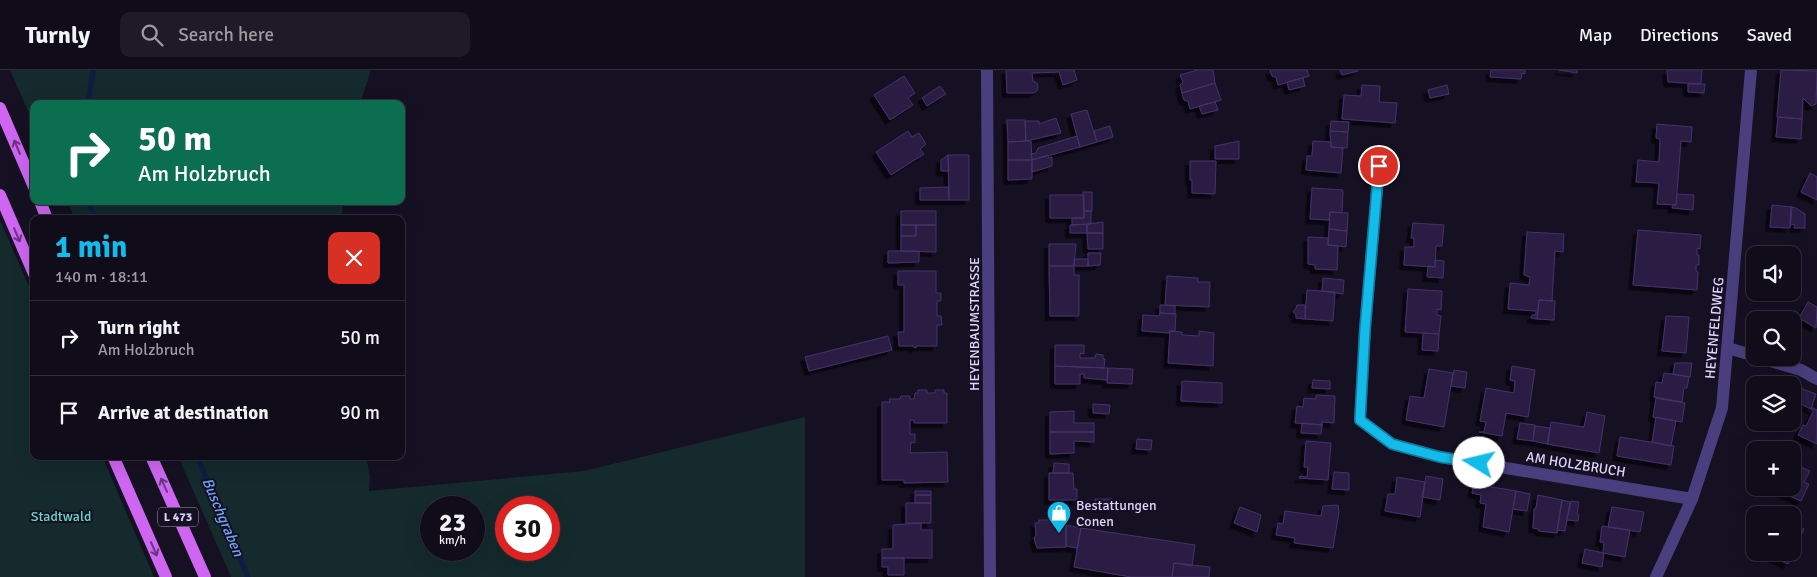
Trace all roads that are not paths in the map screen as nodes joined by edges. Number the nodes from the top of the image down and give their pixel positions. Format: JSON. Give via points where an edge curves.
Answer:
{"nodes":[{"id":1,"x":987,"y":70,"type":"edge"},
{"id":2,"x":1751,"y":70,"type":"edge"},
{"id":3,"x":0,"y":108,"type":"edge"},
{"id":4,"x":1379,"y":166,"type":"dead end"},
{"id":5,"x":30,"y":178,"type":"edge"},
{"id":6,"x":0,"y":196,"type":"edge"},
{"id":7,"x":30,"y":265,"type":"edge"},
{"id":8,"x":1728,"y":348,"type":"junction"},
{"id":9,"x":1746,"y":353,"type":"edge"},
{"id":10,"x":1787,"y":366,"type":"edge"},
{"id":11,"x":1817,"y":379,"type":"edge"},
{"id":12,"x":115,"y":460,"type":"edge"},
{"id":13,"x":153,"y":460,"type":"edge"},
{"id":14,"x":1692,"y":498,"type":"junction"},
{"id":15,"x":166,"y":577,"type":"edge"},
{"id":16,"x":205,"y":577,"type":"edge"},
{"id":17,"x":990,"y":577,"type":"edge"},
{"id":18,"x":1656,"y":577,"type":"edge"}],
"edges":[{"from":1,"to":17,"type":"street","name":"HEYENBAUMSTRASSE"},
{"from":2,"to":8,"type":"street","name":"HEYENFELDWEG"},
{"from":5,"to":3,"type":"main road","one_way":true},
{"from":4,"to":14,"type":"street","name":"AM HOLZBRUCH","via":[[1360,420],[1392,444],[1440,457]]},
{"from":6,"to":7,"type":"main road","one_way":true},
{"from":8,"to":9,"type":"street"},
{"from":8,"to":14,"type":"street","name":"HEYENFELDWEG","via":[[1722,408]]},
{"from":10,"to":11,"type":"street"},
{"from":12,"to":15,"type":"main road","number":"L 473","one_way":true},
{"from":16,"to":13,"type":"main road","number":"L 473","one_way":true},
{"from":14,"to":18,"type":"street","name":"HEYENFELDWEG"}]}
